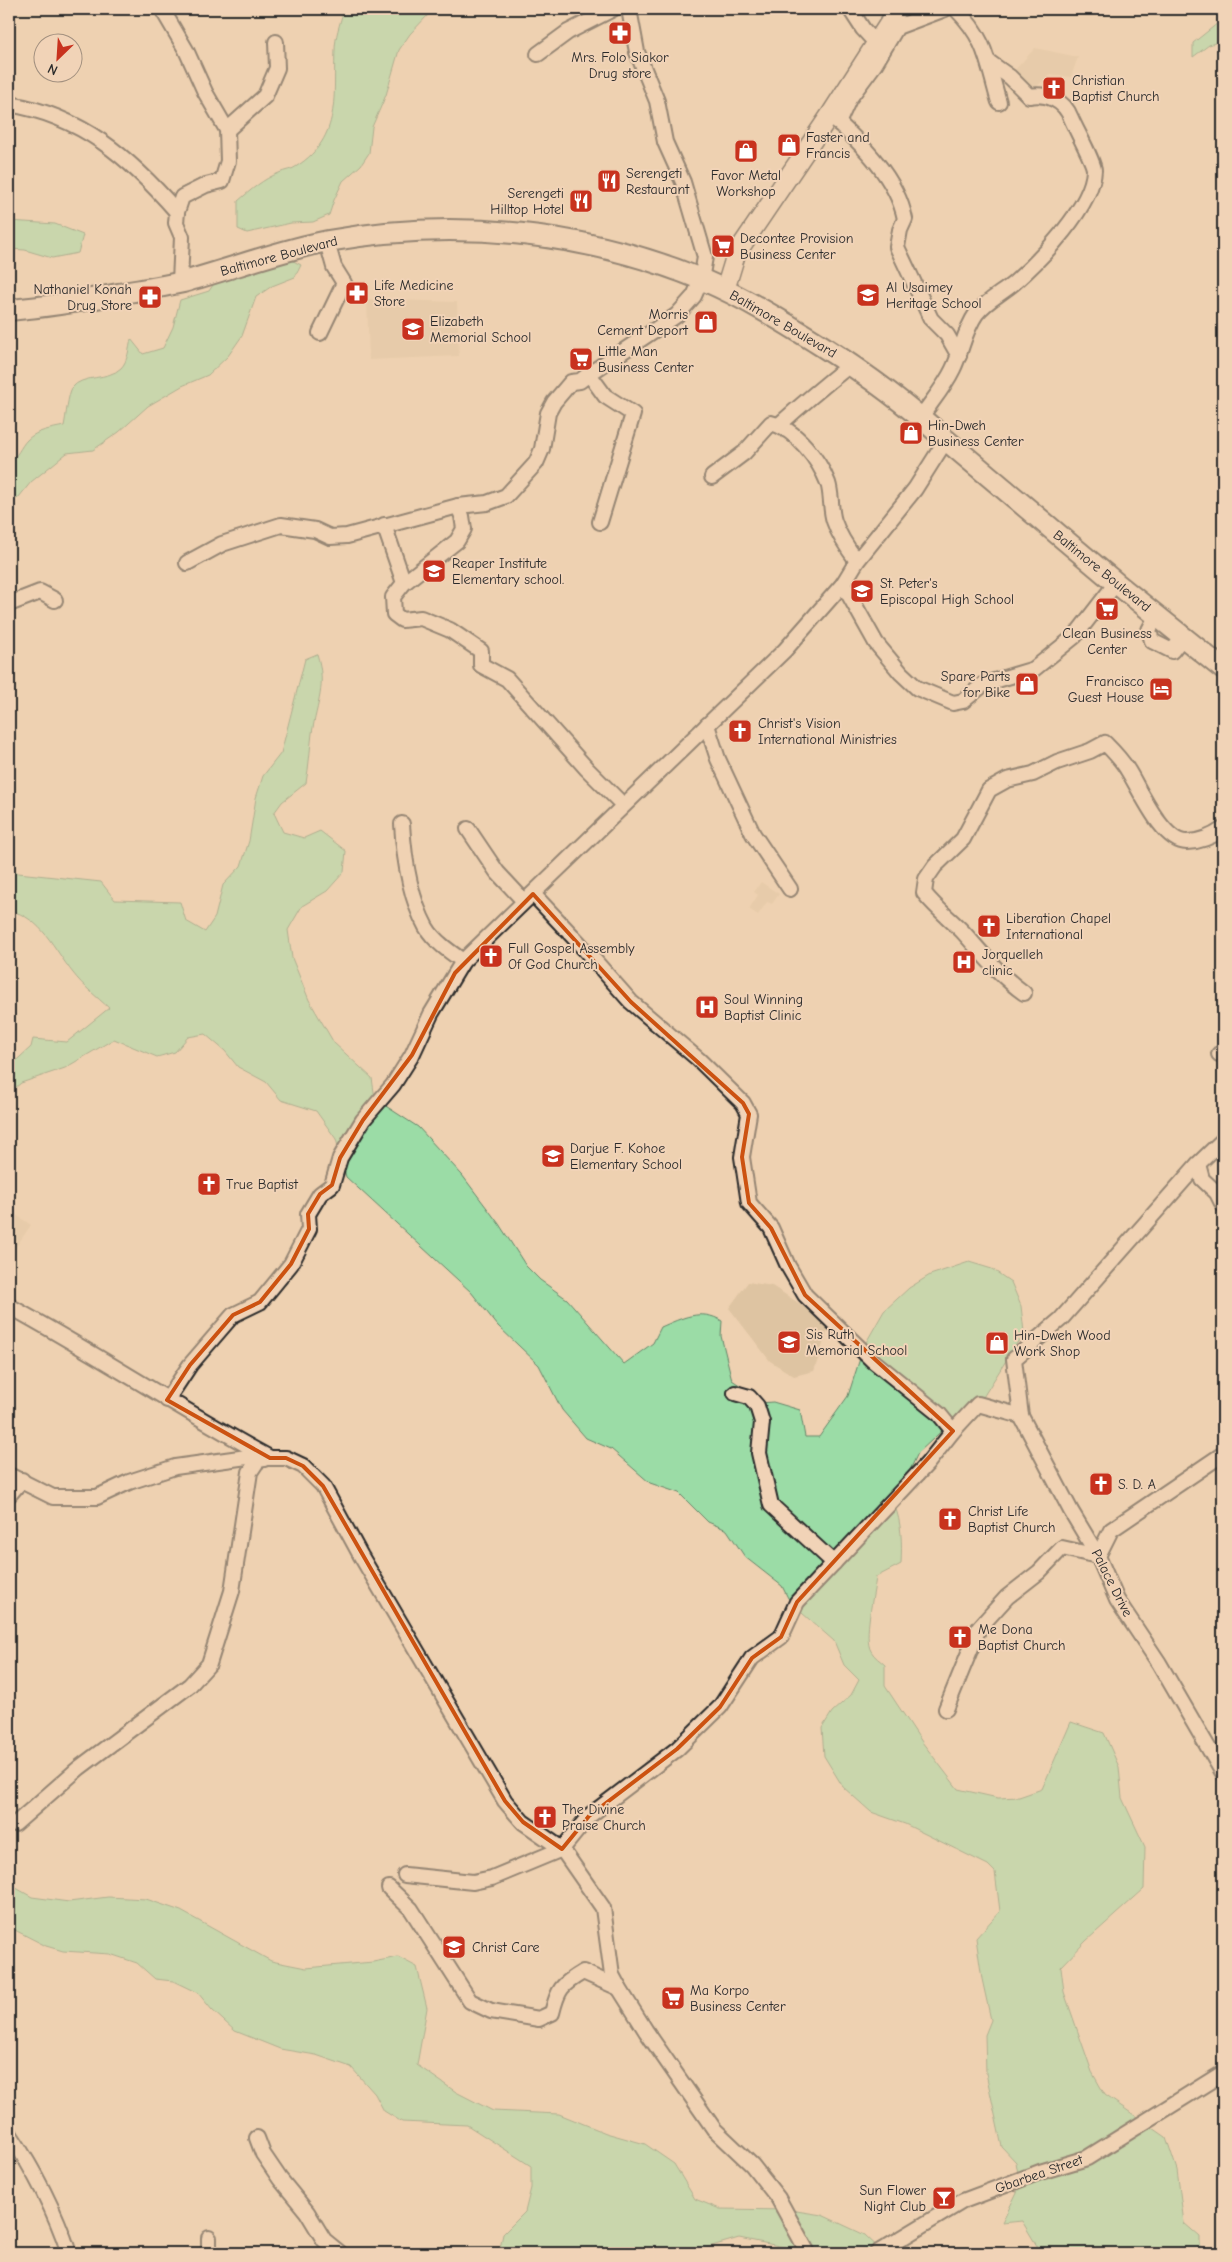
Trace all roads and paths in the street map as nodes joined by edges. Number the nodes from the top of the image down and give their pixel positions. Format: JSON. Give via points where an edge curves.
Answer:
{"nodes":[{"id":1,"x":162,"y":9,"type":"edge"},
{"id":2,"x":613,"y":9,"type":"edge"},
{"id":3,"x":629,"y":9,"type":"edge"},
{"id":4,"x":850,"y":9,"type":"edge"},
{"id":5,"x":898,"y":9,"type":"edge"},
{"id":6,"x":945,"y":9,"type":"edge"},
{"id":7,"x":956,"y":9,"type":"edge"},
{"id":8,"x":276,"y":42,"type":"dead end"},
{"id":9,"x":876,"y":42,"type":"junction"},
{"id":10,"x":538,"y":54,"type":"dead end"},
{"id":11,"x":989,"y":62,"type":"junction"},
{"id":12,"x":999,"y":102,"type":"dead end"},
{"id":13,"x":9,"y":104,"type":"edge"},
{"id":14,"x":834,"y":119,"type":"junction"},
{"id":15,"x":227,"y":130,"type":"junction"},
{"id":16,"x":177,"y":212,"type":"junction"},
{"id":17,"x":327,"y":242,"type":"junction"},
{"id":18,"x":702,"y":280,"type":"junction"},
{"id":19,"x":180,"y":282,"type":"junction"},
{"id":20,"x":725,"y":290,"type":"junction"},
{"id":21,"x":9,"y":310,"type":"edge"},
{"id":22,"x":320,"y":334,"type":"dead end"},
{"id":23,"x":959,"y":356,"type":"junction"},
{"id":24,"x":850,"y":364,"type":"junction"},
{"id":25,"x":589,"y":374,"type":"junction"},
{"id":26,"x":921,"y":417,"type":"junction"},
{"id":27,"x":779,"y":425,"type":"junction"},
{"id":28,"x":946,"y":440,"type":"junction"},
{"id":29,"x":712,"y":477,"type":"dead end"},
{"id":30,"x":458,"y":506,"type":"junction"},
{"id":31,"x":600,"y":522,"type":"dead end"},
{"id":32,"x":384,"y":525,"type":"junction"},
{"id":33,"x":857,"y":561,"type":"junction"},
{"id":34,"x":187,"y":563,"type":"dead end"},
{"id":35,"x":404,"y":583,"type":"junction"},
{"id":36,"x":1116,"y":583,"type":"junction"},
{"id":37,"x":842,"y":584,"type":"junction"},
{"id":38,"x":55,"y":600,"type":"dead end"},
{"id":39,"x":9,"y":604,"type":"edge"},
{"id":40,"x":1223,"y":669,"type":"edge"},
{"id":41,"x":708,"y":725,"type":"junction"},
{"id":42,"x":623,"y":805,"type":"junction"},
{"id":43,"x":402,"y":824,"type":"dead end"},
{"id":44,"x":468,"y":829,"type":"dead end"},
{"id":45,"x":1223,"y":829,"type":"edge"},
{"id":46,"x":790,"y":889,"type":"dead end"},
{"id":47,"x":528,"y":898,"type":"junction"},
{"id":48,"x":463,"y":961,"type":"junction"},
{"id":49,"x":1024,"y":993,"type":"dead end"},
{"id":50,"x":1223,"y":1140,"type":"edge"},
{"id":51,"x":1198,"y":1164,"type":"junction"},
{"id":52,"x":1223,"y":1205,"type":"edge"},
{"id":53,"x":9,"y":1306,"type":"edge"},
{"id":54,"x":735,"y":1393,"type":"dead end"},
{"id":55,"x":167,"y":1400,"type":"junction"},
{"id":56,"x":1021,"y":1416,"type":"junction"},
{"id":57,"x":953,"y":1431,"type":"junction"},
{"id":58,"x":1223,"y":1454,"type":"edge"},
{"id":59,"x":264,"y":1459,"type":"junction"},
{"id":60,"x":15,"y":1477,"type":"edge"},
{"id":61,"x":9,"y":1495,"type":"edge"},
{"id":62,"x":1098,"y":1556,"type":"junction"},
{"id":63,"x":834,"y":1563,"type":"junction"},
{"id":64,"x":946,"y":1709,"type":"dead end"},
{"id":65,"x":1223,"y":1773,"type":"edge"},
{"id":66,"x":15,"y":1824,"type":"dead end"},
{"id":67,"x":562,"y":1849,"type":"junction"},
{"id":68,"x":406,"y":1874,"type":"dead end"},
{"id":69,"x":389,"y":1888,"type":"dead end"},
{"id":70,"x":619,"y":1988,"type":"junction"},
{"id":71,"x":1223,"y":2074,"type":"edge"},
{"id":72,"x":9,"y":2133,"type":"edge"},
{"id":73,"x":257,"y":2138,"type":"dead end"},
{"id":74,"x":209,"y":2238,"type":"dead end"},
{"id":75,"x":69,"y":2253,"type":"edge"},
{"id":76,"x":209,"y":2253,"type":"edge"},
{"id":77,"x":340,"y":2253,"type":"edge"},
{"id":78,"x":808,"y":2253,"type":"edge"},
{"id":79,"x":877,"y":2253,"type":"edge"}],
"edges":[{"from":1,"to":15,"type":"street"},
{"from":2,"to":10,"type":"street","via":[[568,32]]},
{"from":3,"to":18,"type":"street","via":[[637,52],[657,102],[665,142],[698,227],[705,257]]},
{"from":4,"to":9,"type":"street"},
{"from":5,"to":9,"type":"main road"},
{"from":6,"to":14,"type":"street","via":[[897,26],[875,64]]},
{"from":7,"to":11,"type":"street","via":[[975,29]]},
{"from":8,"to":15,"type":"street","via":[[277,68],[265,96]]},
{"from":9,"to":14,"type":"main road"},
{"from":11,"to":12,"type":"street"},
{"from":11,"to":23,"type":"street","via":[[1029,96],[1043,94],[1068,110],[1094,169],[1089,187],[1072,220],[1049,250],[1012,284],[992,297],[977,314],[964,334]]},
{"from":13,"to":16,"type":"street","via":[[34,108],[86,131],[125,157]]},
{"from":14,"to":20,"type":"main road","via":[[736,254]]},
{"from":14,"to":23,"type":"street","via":[[896,190],[905,219],[897,247],[931,319],[947,335]]},
{"from":15,"to":16,"type":"street","via":[[228,161],[222,181],[182,197]]},
{"from":16,"to":19,"type":"street","via":[[176,223],[182,237]]},
{"from":17,"to":18,"type":"highway","name":"Baltimore Boulevard","via":[[397,232],[460,229],[559,238],[631,255]]},
{"from":17,"to":19,"type":"highway","name":"Baltimore Boulevard"},
{"from":17,"to":22,"type":"street","via":[[334,267],[344,282]]},
{"from":18,"to":20,"type":"highway","name":"Baltimore Boulevard"},
{"from":18,"to":25,"type":"street","via":[[694,296],[677,315]]},
{"from":19,"to":21,"type":"highway","name":"Baltimore Boulevard","via":[[45,307]]},
{"from":20,"to":24,"type":"highway","name":"Baltimore Boulevard","via":[[779,318]]},
{"from":23,"to":26,"type":"street","via":[[952,372]]},
{"from":24,"to":26,"type":"highway","name":"Baltimore Boulevard"},
{"from":24,"to":27,"type":"street"},
{"from":25,"to":30,"type":"street","via":[[571,382],[554,402],[548,413],[542,449],[536,463],[522,480],[506,496],[487,503]]},
{"from":25,"to":31,"type":"street","via":[[605,396],[633,414]]},
{"from":26,"to":28,"type":"highway","name":"Baltimore Boulevard"},
{"from":27,"to":29,"type":"street","via":[[771,424],[744,453]]},
{"from":27,"to":33,"type":"street","via":[[792,433],[816,462],[828,484],[833,520]]},
{"from":28,"to":33,"type":"street","via":[[915,489]]},
{"from":28,"to":36,"type":"highway","name":"Baltimore Boulevard"},
{"from":30,"to":32,"type":"street"},
{"from":30,"to":35,"type":"street","via":[[464,530],[457,541]]},
{"from":32,"to":34,"type":"street","via":[[347,536],[330,537],[315,530],[280,525],[244,536]]},
{"from":32,"to":35,"type":"street"},
{"from":33,"to":37,"type":"street"},
{"from":35,"to":42,"type":"street","via":[[393,597],[394,614],[402,620],[421,618],[450,630],[481,651],[481,665],[507,679]]},
{"from":36,"to":37,"type":"street","via":[[1075,636],[1034,669],[984,684],[963,701],[953,703],[917,688],[901,673],[876,643]]},
{"from":36,"to":40,"type":"highway","name":"Baltimore Boulevard"},
{"from":37,"to":41,"type":"street","via":[[785,650]]},
{"from":38,"to":39,"type":"street","via":[[40,592]]},
{"from":41,"to":42,"type":"street"},
{"from":41,"to":46,"type":"street","via":[[718,759],[753,834]]},
{"from":42,"to":47,"type":"street"},
{"from":43,"to":48,"type":"street","via":[[411,887],[426,927],[446,950]]},
{"from":44,"to":47,"type":"street","via":[[497,872]]},
{"from":45,"to":49,"type":"street","via":[[1205,839],[1186,843],[1176,838],[1161,826],[1129,772],[1105,743],[1033,774],[1007,780],[989,790],[963,839],[926,878],[924,893],[938,911]]},
{"from":47,"to":48,"type":"street"},
{"from":47,"to":57,"type":"street","via":[[586,949],[631,1002],[698,1059],[743,1103],[749,1114],[742,1157],[748,1203],[772,1228],[804,1295],[872,1360],[939,1414]]},
{"from":48,"to":55,"type":"street","via":[[431,1014],[412,1055],[393,1085],[363,1120],[340,1158],[332,1185],[320,1194],[308,1214],[309,1229],[292,1264],[260,1302],[233,1315],[190,1365]]},
{"from":50,"to":51,"type":"street"},
{"from":51,"to":52,"type":"street","via":[[1202,1179],[1217,1193]]},
{"from":51,"to":56,"type":"street","via":[[1061,1319],[1014,1359]]},
{"from":53,"to":55,"type":"street"},
{"from":54,"to":63,"type":"street","via":[[748,1397],[757,1406],[762,1422],[759,1453],[771,1505]]},
{"from":55,"to":59,"type":"street"},
{"from":56,"to":57,"type":"street","via":[[978,1404]]},
{"from":56,"to":62,"type":"street","name":"Palace Drive"},
{"from":57,"to":63,"type":"street","via":[[927,1464]]},
{"from":58,"to":62,"type":"street","via":[[1111,1530]]},
{"from":59,"to":60,"type":"street","via":[[254,1456],[175,1467],[129,1482],[97,1497],[53,1497]]},
{"from":59,"to":66,"type":"street","via":[[250,1472],[232,1591],[209,1664],[190,1686],[80,1768]]},
{"from":59,"to":67,"type":"street","via":[[286,1458],[303,1466],[323,1486],[365,1564],[505,1801],[523,1822]]},
{"from":60,"to":61,"type":"street"},
{"from":62,"to":64,"type":"street","via":[[1062,1548],[1039,1572],[1007,1597],[979,1628]]},
{"from":62,"to":65,"type":"street","name":"Palace Drive","via":[[1117,1600],[1159,1663]]},
{"from":63,"to":67,"type":"street","via":[[797,1602],[781,1637],[752,1658],[720,1707],[676,1749],[589,1816]]},
{"from":67,"to":68,"type":"street","via":[[492,1878],[473,1882]]},
{"from":67,"to":70,"type":"street","via":[[603,1908],[612,1975]]},
{"from":69,"to":70,"type":"street","via":[[411,1909],[470,2000],[491,2011],[539,2019],[552,2013],[558,1992],[583,1972]]},
{"from":70,"to":78,"type":"street","via":[[714,2129],[752,2165],[778,2198]]},
{"from":71,"to":79,"type":"street","name":"Gbarbea Street","via":[[1088,2158],[1040,2172],[963,2202]]},
{"from":72,"to":75,"type":"street","via":[[40,2186]]},
{"from":73,"to":77,"type":"street","via":[[263,2154],[308,2212],[324,2240]]},
{"from":74,"to":76,"type":"street"}]}
